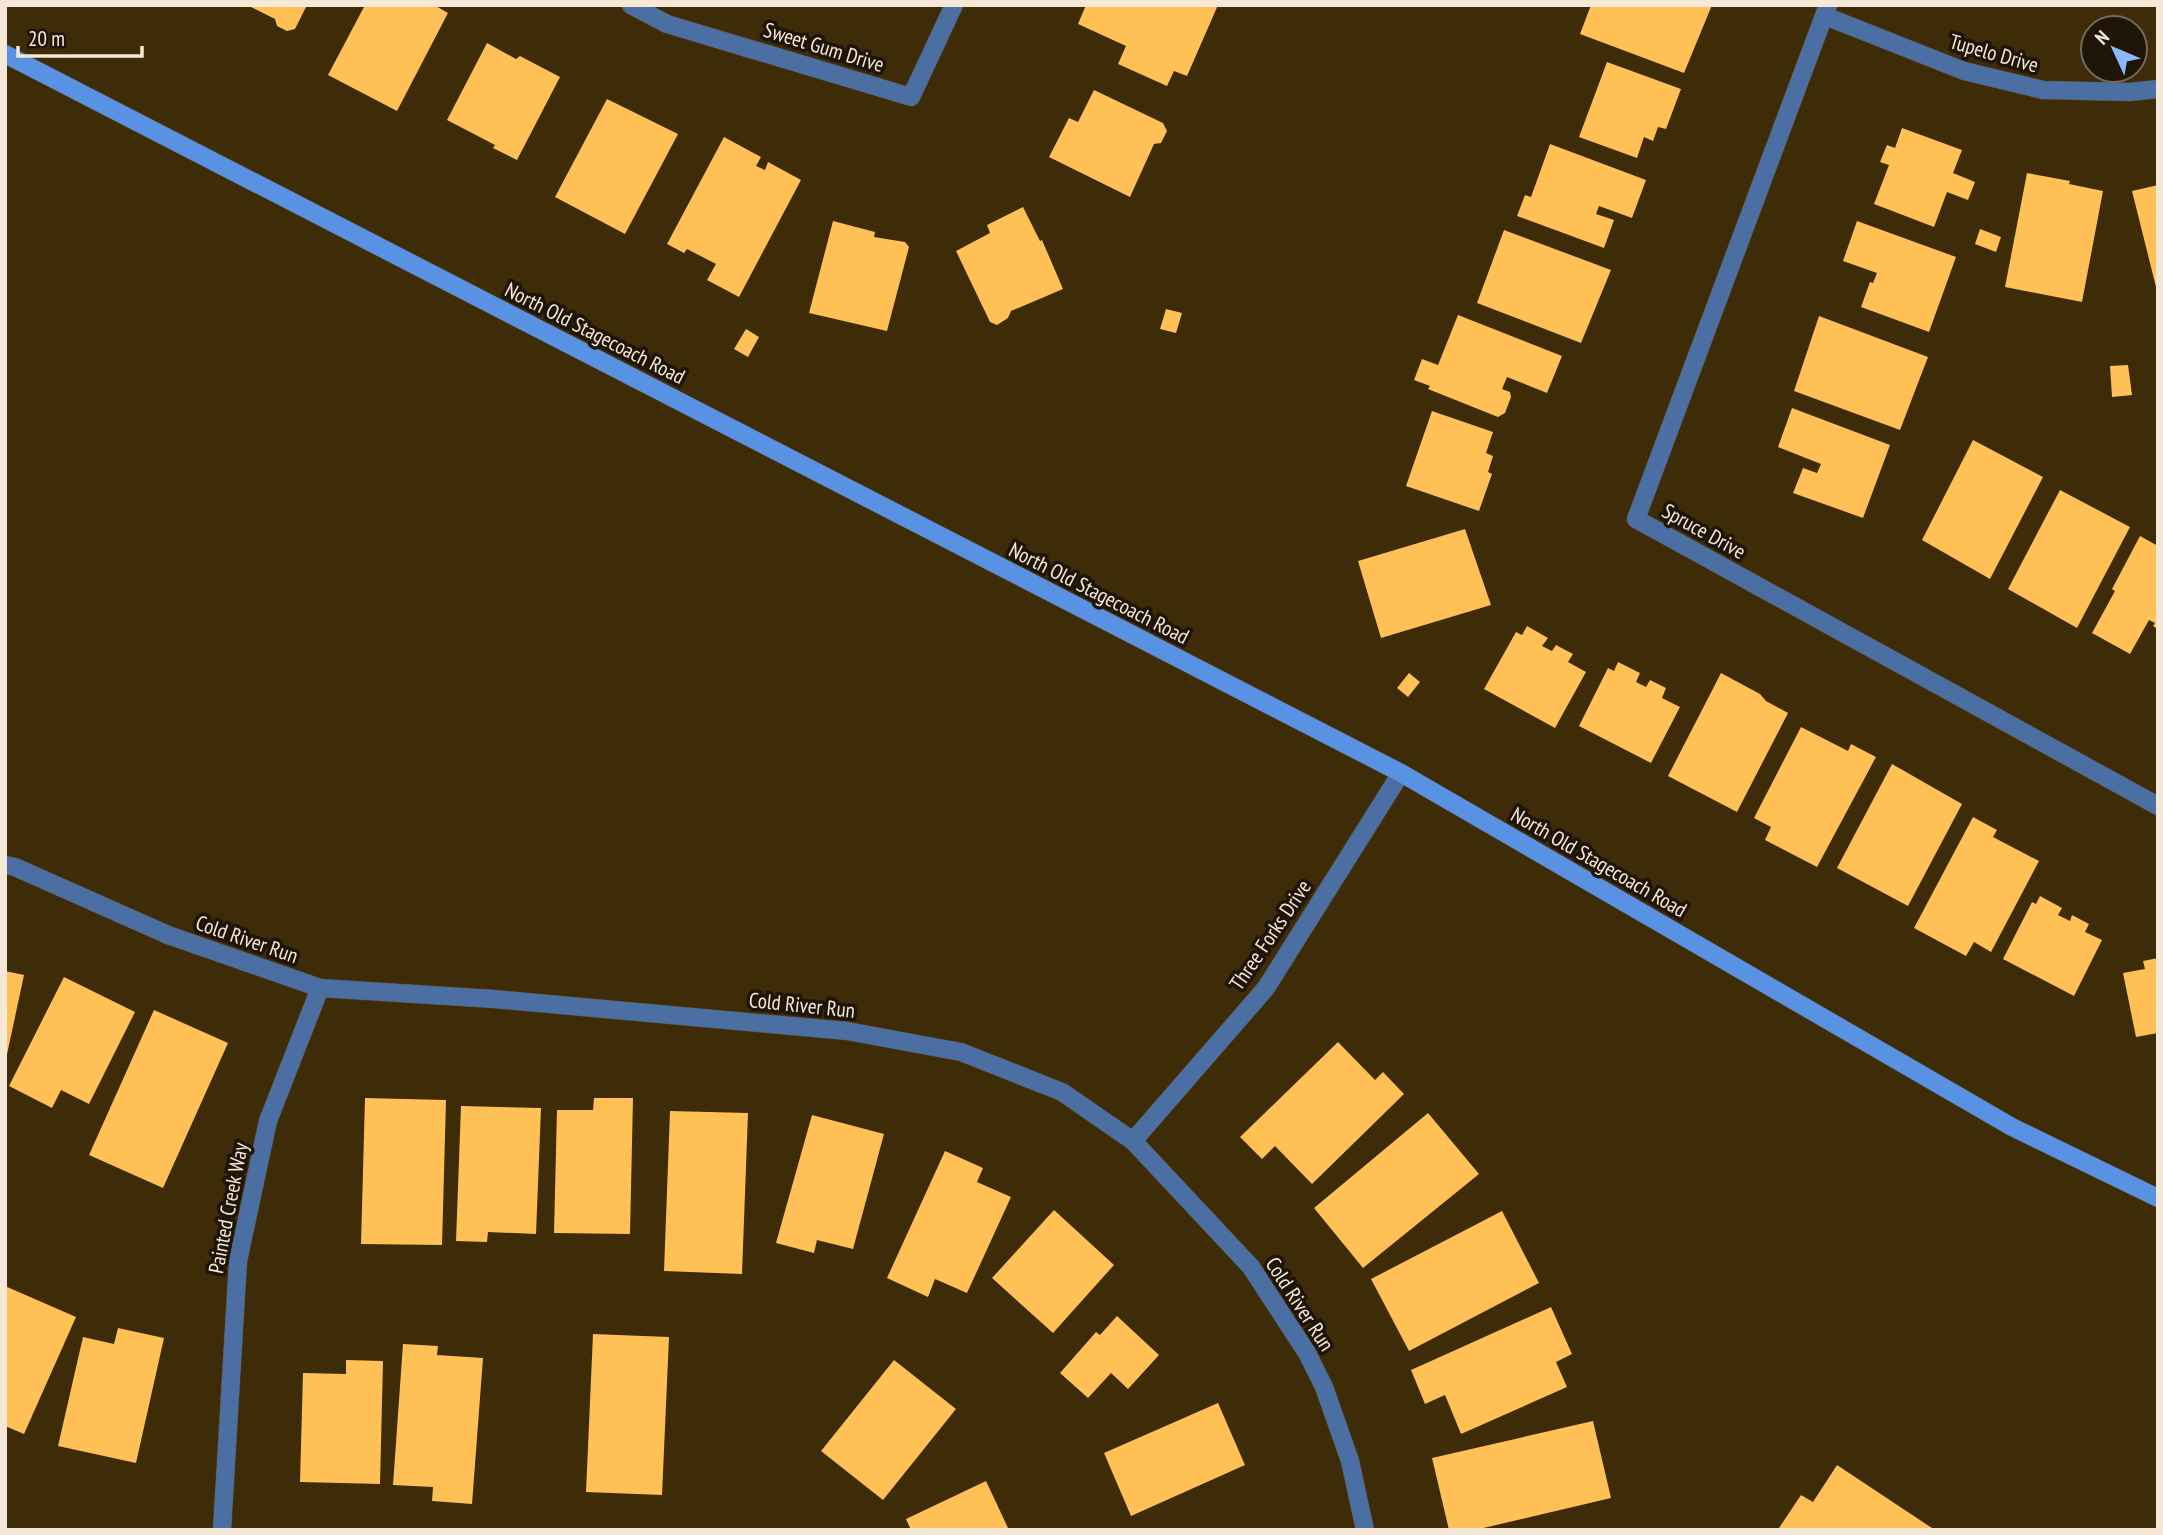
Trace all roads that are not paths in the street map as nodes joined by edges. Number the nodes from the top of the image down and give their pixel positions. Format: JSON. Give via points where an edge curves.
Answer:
{"nodes":[{"id":1,"x":631,"y":5,"type":"edge"},
{"id":2,"x":954,"y":5,"type":"edge"},
{"id":3,"x":1827,"y":10,"type":"edge"},
{"id":4,"x":5,"y":54,"type":"edge"},
{"id":5,"x":2158,"y":89,"type":"edge"},
{"id":6,"x":1401,"y":774,"type":"junction"},
{"id":7,"x":2158,"y":806,"type":"edge"},
{"id":8,"x":5,"y":865,"type":"edge"},
{"id":9,"x":320,"y":988,"type":"junction"},
{"id":10,"x":1133,"y":1142,"type":"junction"},
{"id":11,"x":2158,"y":1198,"type":"edge"},
{"id":12,"x":222,"y":1530,"type":"edge"},
{"id":13,"x":1365,"y":1530,"type":"edge"}],
"edges":[{"from":1,"to":2,"type":"street","name":"Sweet Gum Drive","via":[[667,24],[911,97]]},
{"from":3,"to":5,"type":"street","name":"Tupelo Drive","via":[[1964,72],[2043,90]]},
{"from":3,"to":7,"type":"street","name":"Spruce Drive","via":[[1636,519]]},
{"from":4,"to":6,"type":"street","name":"North Old Stagecoach Road"},
{"from":6,"to":10,"type":"street","name":"Three Forks Drive","via":[[1266,988]]},
{"from":6,"to":11,"type":"street","name":"North Old Stagecoach Road","via":[[2012,1127]]},
{"from":8,"to":9,"type":"street","name":"Cold River Run","via":[[168,935]]},
{"from":9,"to":10,"type":"street","name":"Cold River Run","via":[[847,1031],[961,1052],[1062,1092]]},
{"from":9,"to":12,"type":"street","name":"Painted Creek Way","via":[[268,1121],[238,1261]]},
{"from":10,"to":13,"type":"street","name":"Cold River Run","via":[[1251,1266],[1307,1353],[1350,1461]]}]}
